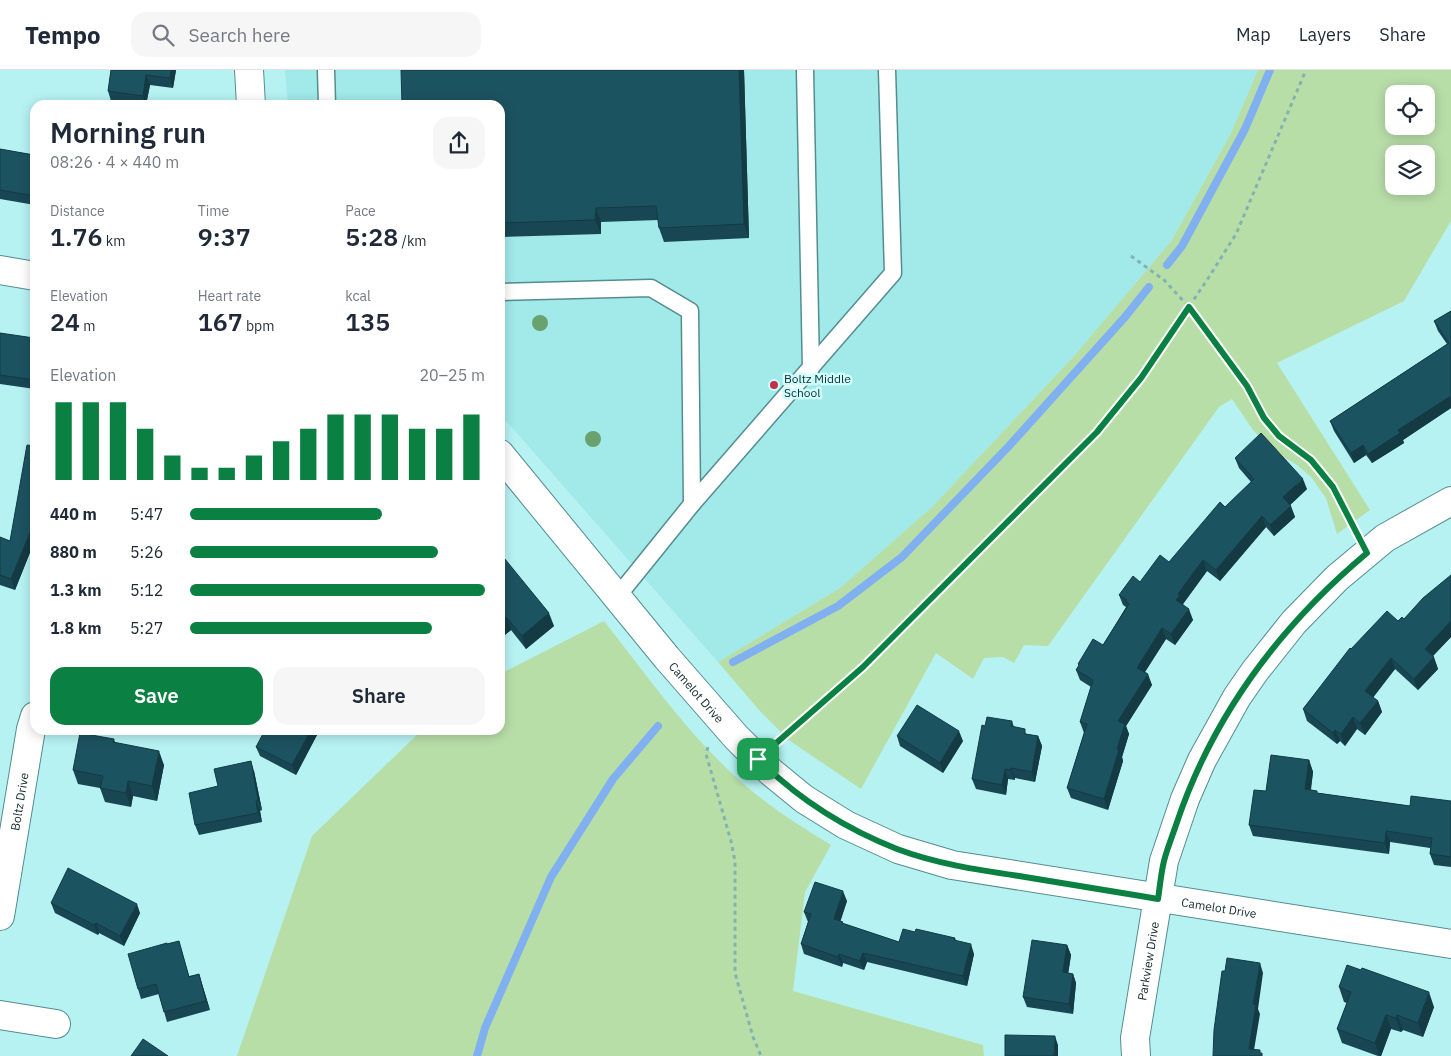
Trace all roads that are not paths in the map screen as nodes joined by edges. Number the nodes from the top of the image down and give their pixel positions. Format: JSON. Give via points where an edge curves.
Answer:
{"nodes":[{"id":1,"x":249,"y":70,"type":"edge"},
{"id":2,"x":326,"y":70,"type":"edge"},
{"id":3,"x":805,"y":70,"type":"edge"},
{"id":4,"x":887,"y":70,"type":"edge"},
{"id":5,"x":251,"y":100,"type":"edge"},
{"id":6,"x":327,"y":100,"type":"edge"},
{"id":7,"x":0,"y":270,"type":"edge"},
{"id":8,"x":30,"y":275,"type":"edge"},
{"id":9,"x":505,"y":292,"type":"edge"},
{"id":10,"x":811,"y":368,"type":"junction"},
{"id":11,"x":505,"y":460,"type":"edge"},
{"id":12,"x":1451,"y":501,"type":"edge"},
{"id":13,"x":692,"y":504,"type":"junction"},
{"id":14,"x":617,"y":597,"type":"junction"},
{"id":15,"x":30,"y":735,"type":"edge"},
{"id":16,"x":1158,"y":899,"type":"junction"},
{"id":17,"x":0,"y":916,"type":"edge"},
{"id":18,"x":1451,"y":944,"type":"edge"},
{"id":19,"x":0,"y":1014,"type":"edge"},
{"id":20,"x":56,"y":1024,"type":"dead end"},
{"id":21,"x":1136,"y":1056,"type":"edge"}],
"edges":[{"from":1,"to":5,"type":"street"},
{"from":2,"to":6,"type":"lane"},
{"from":3,"to":10,"type":"lane"},
{"from":4,"to":10,"type":"lane","via":[[893,273]]},
{"from":7,"to":8,"type":"street"},
{"from":9,"to":13,"type":"lane","via":[[650,288],[690,311]]},
{"from":10,"to":13,"type":"lane"},
{"from":11,"to":14,"type":"street","name":"Camelot Drive"},
{"from":12,"to":16,"type":"street","name":"Parkview Drive","via":[[1385,538],[1337,578],[1294,622],[1255,671],[1237,696],[1185,798],[1164,861]]},
{"from":13,"to":14,"type":"lane"},
{"from":14,"to":16,"type":"street","name":"Camelot Drive","via":[[725,725],[771,772],[804,799],[846,825],[898,849],[952,865]]},
{"from":15,"to":17,"type":"street","name":"Boltz Drive"},
{"from":16,"to":18,"type":"street","name":"Camelot Drive"},
{"from":16,"to":21,"type":"street","name":"Parkview Drive","via":[[1135,1038]]},
{"from":19,"to":20,"type":"street"}]}
